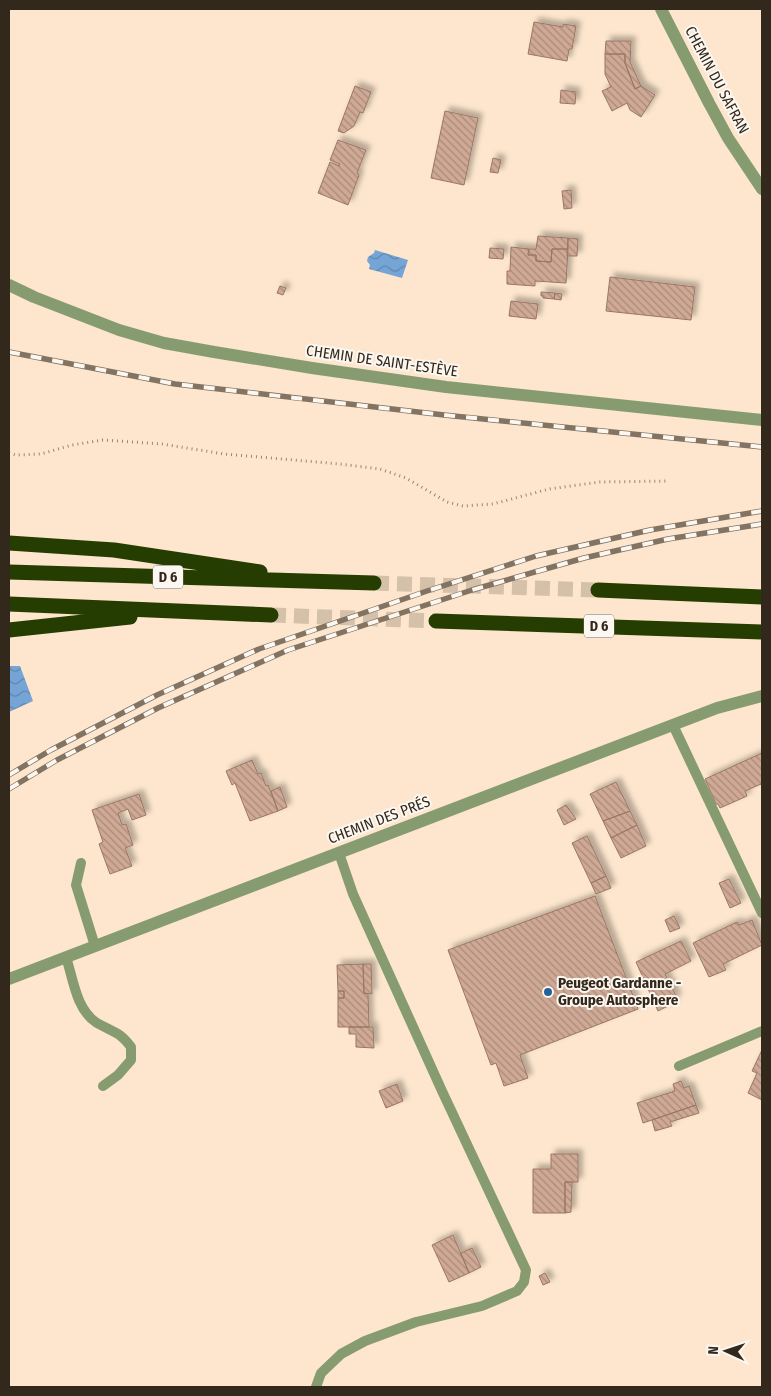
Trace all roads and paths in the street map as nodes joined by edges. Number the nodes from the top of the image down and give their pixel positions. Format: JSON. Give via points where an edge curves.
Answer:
{"nodes":[{"id":1,"x":661,"y":9,"type":"edge"},
{"id":2,"x":762,"y":189,"type":"edge"},
{"id":3,"x":9,"y":286,"type":"edge"},
{"id":4,"x":762,"y":420,"type":"edge"},
{"id":5,"x":9,"y":452,"type":"edge"},
{"id":6,"x":669,"y":481,"type":"dead end"},
{"id":7,"x":9,"y":543,"type":"edge"},
{"id":8,"x":9,"y":572,"type":"edge"},
{"id":9,"x":328,"y":582,"type":"junction"},
{"id":10,"x":374,"y":583,"type":"tunnel mouth"},
{"id":11,"x":598,"y":590,"type":"tunnel mouth"},
{"id":12,"x":762,"y":597,"type":"edge"},
{"id":13,"x":9,"y":604,"type":"edge"},
{"id":14,"x":182,"y":612,"type":"junction"},
{"id":15,"x":271,"y":616,"type":"tunnel mouth"},
{"id":16,"x":436,"y":621,"type":"tunnel mouth"},
{"id":17,"x":9,"y":630,"type":"edge"},
{"id":18,"x":762,"y":632,"type":"edge"},
{"id":19,"x":762,"y":696,"type":"edge"},
{"id":20,"x":673,"y":725,"type":"junction"},
{"id":21,"x":339,"y":853,"type":"junction"},
{"id":22,"x":82,"y":863,"type":"dead end"},
{"id":23,"x":762,"y":913,"type":"edge"},
{"id":24,"x":95,"y":946,"type":"junction"},
{"id":25,"x":66,"y":957,"type":"junction"},
{"id":26,"x":9,"y":979,"type":"edge"},
{"id":27,"x":762,"y":1030,"type":"edge"},
{"id":28,"x":679,"y":1066,"type":"dead end"},
{"id":29,"x":103,"y":1086,"type":"dead end"},
{"id":30,"x":316,"y":1387,"type":"edge"}],
"edges":[{"from":1,"to":2,"type":"street","name":"CHEMIN DU SAFRAN","via":[[708,103]]},
{"from":3,"to":4,"type":"street","name":"CHEMIN DE SAINT-ESTÈVE","via":[[119,330],[164,343],[214,352],[446,387]]},
{"from":5,"to":6,"type":"path","via":[[16,455],[41,454],[103,440],[380,469],[406,478],[447,502],[463,506],[492,504],[549,489],[600,482]]},
{"from":7,"to":9,"type":"highway","via":[[114,550]]},
{"from":8,"to":9,"type":"highway","number":"D 6"},
{"from":9,"to":10,"type":"highway","number":"D 6"},
{"from":11,"to":12,"type":"highway"},
{"from":13,"to":14,"type":"highway","number":"D 6"},
{"from":14,"to":15,"type":"highway","number":"D 6"},
{"from":14,"to":17,"type":"highway"},
{"from":16,"to":18,"type":"highway","number":"D 6"},
{"from":19,"to":20,"type":"street","name":"CHEMIN DES PRÉS","via":[[717,708]]},
{"from":20,"to":21,"type":"street","name":"CHEMIN DES PRÉS"},
{"from":20,"to":23,"type":"lane"},
{"from":21,"to":24,"type":"street","name":"CHEMIN DES PRÉS"},
{"from":21,"to":30,"type":"lane","via":[[353,894],[526,1270],[524,1282],[517,1291],[482,1306],[416,1322],[365,1341],[341,1354],[322,1373]]},
{"from":22,"to":24,"type":"lane","via":[[76,885]]},
{"from":24,"to":25,"type":"street","name":"CHEMIN DES PRÉS"},
{"from":25,"to":26,"type":"street","name":"CHEMIN DES PRÉS"},
{"from":25,"to":29,"type":"lane","via":[[86,1013],[122,1035],[131,1047],[131,1060]]},
{"from":27,"to":28,"type":"lane"}]}
